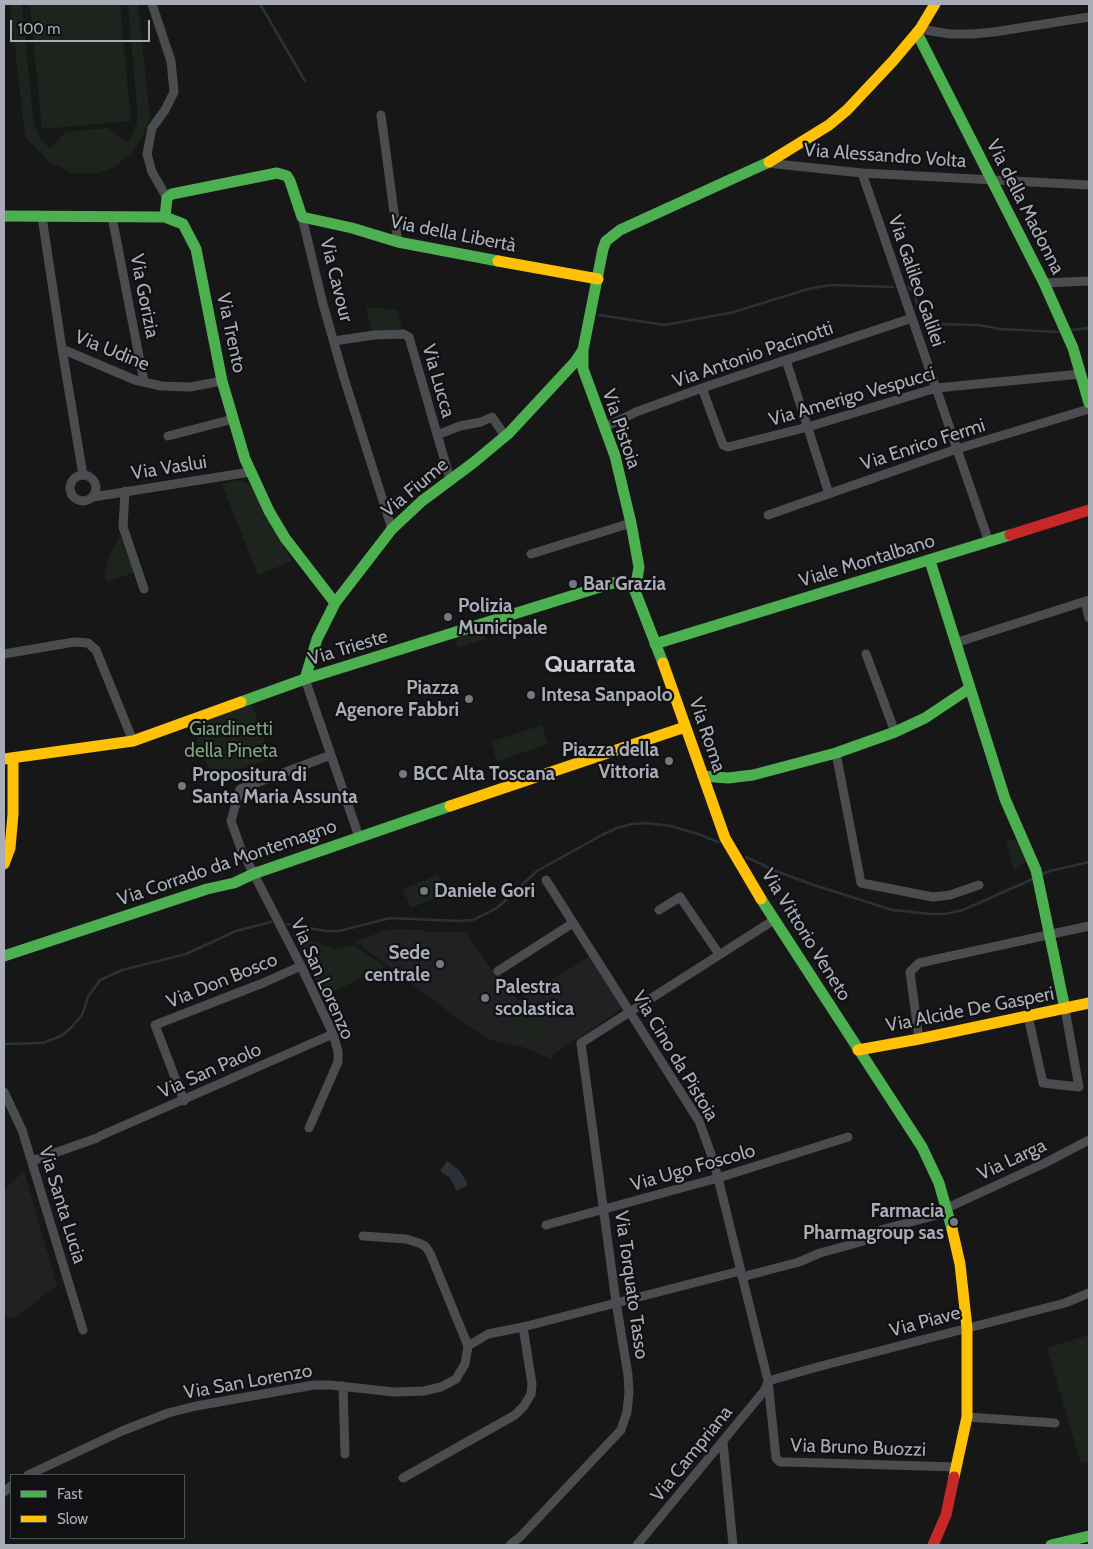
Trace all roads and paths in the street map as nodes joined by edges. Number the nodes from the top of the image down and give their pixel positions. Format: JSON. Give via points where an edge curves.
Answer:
{"nodes":[{"id":1,"x":152,"y":4,"type":"edge"},
{"id":2,"x":934,"y":4,"type":"edge"},
{"id":3,"x":1089,"y":17,"type":"edge"},
{"id":4,"x":919,"y":31,"type":"junction"},
{"id":5,"x":381,"y":115,"type":"dead end"},
{"id":6,"x":767,"y":163,"type":"junction"},
{"id":7,"x":862,"y":173,"type":"junction"},
{"id":8,"x":992,"y":180,"type":"junction"},
{"id":9,"x":1089,"y":185,"type":"edge"},
{"id":10,"x":167,"y":198,"type":"junction"},
{"id":11,"x":4,"y":216,"type":"edge"},
{"id":12,"x":42,"y":217,"type":"junction"},
{"id":13,"x":112,"y":217,"type":"junction"},
{"id":14,"x":165,"y":217,"type":"junction"},
{"id":15,"x":302,"y":217,"type":"junction"},
{"id":16,"x":398,"y":242,"type":"junction"},
{"id":17,"x":598,"y":279,"type":"junction"},
{"id":18,"x":1089,"y":281,"type":"edge"},
{"id":19,"x":1044,"y":283,"type":"junction"},
{"id":20,"x":912,"y":318,"type":"junction"},
{"id":21,"x":334,"y":342,"type":"junction"},
{"id":22,"x":62,"y":349,"type":"junction"},
{"id":23,"x":583,"y":350,"type":"junction"},
{"id":24,"x":786,"y":360,"type":"junction"},
{"id":25,"x":1081,"y":374,"type":"junction"},
{"id":26,"x":222,"y":381,"type":"junction"},
{"id":27,"x":144,"y":382,"type":"junction"},
{"id":28,"x":702,"y":388,"type":"junction"},
{"id":29,"x":936,"y":388,"type":"junction"},
{"id":30,"x":1089,"y":404,"type":"edge"},
{"id":31,"x":1089,"y":409,"type":"edge"},
{"id":32,"x":233,"y":419,"type":"junction"},
{"id":33,"x":605,"y":427,"type":"junction"},
{"id":34,"x":808,"y":427,"type":"junction"},
{"id":35,"x":437,"y":434,"type":"junction"},
{"id":36,"x":168,"y":436,"type":"dead end"},
{"id":37,"x":505,"y":436,"type":"junction"},
{"id":38,"x":957,"y":449,"type":"junction"},
{"id":39,"x":250,"y":472,"type":"junction"},
{"id":40,"x":83,"y":475,"type":"junction"},
{"id":41,"x":450,"y":479,"type":"junction"},
{"id":42,"x":125,"y":492,"type":"junction"},
{"id":43,"x":829,"y":494,"type":"junction"},
{"id":44,"x":93,"y":497,"type":"junction"},
{"id":45,"x":1089,"y":510,"type":"edge"},
{"id":46,"x":768,"y":515,"type":"dead end"},
{"id":47,"x":631,"y":523,"type":"junction"},
{"id":48,"x":392,"y":529,"type":"junction"},
{"id":49,"x":989,"y":542,"type":"junction"},
{"id":50,"x":531,"y":554,"type":"dead end"},
{"id":51,"x":930,"y":561,"type":"junction"},
{"id":52,"x":144,"y":589,"type":"dead end"},
{"id":53,"x":635,"y":591,"type":"junction"},
{"id":54,"x":1087,"y":601,"type":"edge"},
{"id":55,"x":335,"y":603,"type":"junction"},
{"id":56,"x":1089,"y":618,"type":"edge"},
{"id":57,"x":955,"y":643,"type":"junction"},
{"id":58,"x":655,"y":644,"type":"junction"},
{"id":59,"x":4,"y":654,"type":"edge"},
{"id":60,"x":866,"y":654,"type":"dead end"},
{"id":61,"x":305,"y":679,"type":"junction"},
{"id":62,"x":970,"y":688,"type":"junction"},
{"id":63,"x":686,"y":727,"type":"junction"},
{"id":64,"x":895,"y":732,"type":"junction"},
{"id":65,"x":133,"y":741,"type":"junction"},
{"id":66,"x":836,"y":754,"type":"junction"},
{"id":67,"x":331,"y":755,"type":"junction"},
{"id":68,"x":8,"y":759,"type":"edge"},
{"id":69,"x":703,"y":776,"type":"junction"},
{"id":70,"x":360,"y":837,"type":"junction"},
{"id":71,"x":725,"y":838,"type":"joint"},
{"id":72,"x":4,"y":864,"type":"edge"},
{"id":73,"x":253,"y":874,"type":"junction"},
{"id":74,"x":546,"y":880,"type":"dead end"},
{"id":75,"x":979,"y":885,"type":"dead end"},
{"id":76,"x":659,"y":910,"type":"dead end"},
{"id":77,"x":774,"y":920,"type":"junction"},
{"id":78,"x":573,"y":923,"type":"junction"},
{"id":79,"x":1089,"y":926,"type":"edge"},
{"id":80,"x":1050,"y":935,"type":"junction"},
{"id":81,"x":719,"y":954,"type":"junction"},
{"id":82,"x":5,"y":955,"type":"edge"},
{"id":83,"x":301,"y":966,"type":"junction"},
{"id":84,"x":498,"y":971,"type":"dead end"},
{"id":85,"x":1089,"y":1003,"type":"edge"},
{"id":86,"x":1065,"y":1009,"type":"junction"},
{"id":87,"x":629,"y":1012,"type":"junction"},
{"id":88,"x":1028,"y":1016,"type":"junction"},
{"id":89,"x":333,"y":1034,"type":"junction"},
{"id":90,"x":919,"y":1039,"type":"junction"},
{"id":91,"x":858,"y":1050,"type":"junction"},
{"id":92,"x":4,"y":1092,"type":"edge"},
{"id":93,"x":184,"y":1101,"type":"junction"},
{"id":94,"x":309,"y":1128,"type":"dead end"},
{"id":95,"x":848,"y":1137,"type":"dead end"},
{"id":96,"x":1089,"y":1140,"type":"edge"},
{"id":97,"x":32,"y":1161,"type":"junction"},
{"id":98,"x":718,"y":1178,"type":"junction"},
{"id":99,"x":604,"y":1210,"type":"junction"},
{"id":100,"x":948,"y":1210,"type":"junction"},
{"id":101,"x":546,"y":1225,"type":"dead end"},
{"id":102,"x":363,"y":1236,"type":"dead end"},
{"id":103,"x":741,"y":1274,"type":"junction"},
{"id":104,"x":1089,"y":1293,"type":"edge"},
{"id":105,"x":616,"y":1302,"type":"junction"},
{"id":106,"x":524,"y":1327,"type":"junction"},
{"id":107,"x":967,"y":1328,"type":"junction"},
{"id":108,"x":82,"y":1330,"type":"dead end"},
{"id":109,"x":468,"y":1346,"type":"junction"},
{"id":110,"x":768,"y":1381,"type":"junction"},
{"id":111,"x":343,"y":1386,"type":"junction"},
{"id":112,"x":966,"y":1417,"type":"junction"},
{"id":113,"x":1055,"y":1423,"type":"dead end"},
{"id":114,"x":723,"y":1442,"type":"junction"},
{"id":115,"x":345,"y":1454,"type":"dead end"},
{"id":116,"x":957,"y":1467,"type":"junction"},
{"id":117,"x":30,"y":1474,"type":"edge"},
{"id":118,"x":402,"y":1478,"type":"dead end"},
{"id":119,"x":1089,"y":1536,"type":"edge"},
{"id":120,"x":510,"y":1545,"type":"edge"},
{"id":121,"x":637,"y":1545,"type":"edge"},
{"id":122,"x":733,"y":1545,"type":"edge"},
{"id":123,"x":933,"y":1545,"type":"edge"},
{"id":124,"x":1052,"y":1545,"type":"edge"}],
"edges":[{"from":1,"to":10,"type":"street","via":[[171,61],[174,92],[152,128],[147,154],[152,172]]},
{"from":2,"to":4,"type":"street","name":"Via Pistoia"},
{"from":3,"to":4,"type":"street","via":[[972,34]]},
{"from":4,"to":6,"type":"street","name":"Via Pistoia","via":[[847,110]]},
{"from":4,"to":8,"type":"street","name":"Via della Madonna"},
{"from":5,"to":16,"type":"street"},
{"from":6,"to":7,"type":"street","name":"Via Alessandro Volta"},
{"from":6,"to":17,"type":"street","name":"Via Pistoia","via":[[612,235],[603,249]]},
{"from":7,"to":8,"type":"street","name":"Via Alessandro Volta"},
{"from":7,"to":20,"type":"street","name":"Via Galileo Galilei"},
{"from":8,"to":9,"type":"street","name":"Via Alessandro Volta"},
{"from":8,"to":19,"type":"street","name":"Via della Madonna"},
{"from":10,"to":14,"type":"street"},
{"from":10,"to":15,"type":"street","name":"Via Cavour","via":[[172,194],[278,173],[290,181]]},
{"from":11,"to":12,"type":"street","name":"Via Trento"},
{"from":12,"to":13,"type":"street","name":"Via Trento"},
{"from":12,"to":22,"type":"street","name":"Via Udine"},
{"from":13,"to":14,"type":"street","name":"Via Trento"},
{"from":13,"to":27,"type":"street","name":"Via Gorizia"},
{"from":14,"to":26,"type":"street","name":"Via Trento","via":[[183,224],[196,249]]},
{"from":15,"to":16,"type":"street","name":"Via della Libertà"},
{"from":15,"to":21,"type":"street","name":"Via Cavour"},
{"from":16,"to":17,"type":"street","name":"Via della Libertà"},
{"from":17,"to":23,"type":"street","name":"Via Pistoia"},
{"from":18,"to":19,"type":"street"},
{"from":19,"to":25,"type":"street","name":"Via della Madonna"},
{"from":20,"to":24,"type":"street","name":"Via Antonio Pacinotti"},
{"from":20,"to":29,"type":"street","name":"Via Galileo Galilei"},
{"from":21,"to":35,"type":"street","name":"Via Lucca","via":[[374,334],[407,335]]},
{"from":21,"to":48,"type":"street","name":"Via Cavour"},
{"from":22,"to":27,"type":"street","name":"Via Udine"},
{"from":22,"to":40,"type":"street"},
{"from":23,"to":33,"type":"street","name":"Via Pistoia","via":[[583,369]]},
{"from":23,"to":37,"type":"street","name":"Via Fiume"},
{"from":24,"to":28,"type":"street","name":"Via Antonio Pacinotti"},
{"from":24,"to":34,"type":"street"},
{"from":25,"to":29,"type":"street","name":"Via Amerigo Vespucci"},
{"from":25,"to":30,"type":"street","name":"Via della Madonna"},
{"from":26,"to":27,"type":"street","name":"Via Udine","via":[[190,387]]},
{"from":26,"to":32,"type":"street","name":"Via Trento"},
{"from":28,"to":33,"type":"street","name":"Via Antonio Pacinotti"},
{"from":28,"to":34,"type":"street","name":"Via Amerigo Vespucci","via":[[723,445],[728,447]]},
{"from":29,"to":34,"type":"street","name":"Via Amerigo Vespucci"},
{"from":29,"to":38,"type":"street","name":"Via Galileo Galilei"},
{"from":31,"to":38,"type":"street","name":"Via Enrico Fermi"},
{"from":32,"to":36,"type":"street"},
{"from":32,"to":39,"type":"street","name":"Via Trento"},
{"from":33,"to":47,"type":"street","name":"Via Pistoia"},
{"from":34,"to":43,"type":"street"},
{"from":35,"to":37,"type":"street","via":[[492,417]]},
{"from":35,"to":41,"type":"street","name":"Via Lucca"},
{"from":37,"to":41,"type":"street","name":"Via Fiume"},
{"from":38,"to":43,"type":"street","name":"Via Enrico Fermi"},
{"from":38,"to":49,"type":"street","name":"Via Galileo Galilei"},
{"from":39,"to":42,"type":"street","name":"Via Vaslui"},
{"from":39,"to":55,"type":"street","name":"Via Trento","via":[[285,538]]},
{"from":40,"to":44,"type":"street","via":[[94,482],[96,490]]},
{"from":40,"to":44,"type":"street","via":[[72,480],[72,495],[82,501]]},
{"from":41,"to":48,"type":"street","name":"Via Fiume"},
{"from":42,"to":44,"type":"street","name":"Via Vaslui"},
{"from":42,"to":52,"type":"street","via":[[123,526]]},
{"from":43,"to":46,"type":"street","name":"Via Enrico Fermi"},
{"from":45,"to":49,"type":"street","name":"Viale Montalbano"},
{"from":47,"to":50,"type":"street"},
{"from":47,"to":53,"type":"street","name":"Via Pistoia","via":[[639,567]]},
{"from":48,"to":55,"type":"street","name":"Via Fiume"},
{"from":49,"to":51,"type":"street","name":"Viale Montalbano"},
{"from":51,"to":57,"type":"street"},
{"from":51,"to":58,"type":"street","name":"Viale Montalbano"},
{"from":53,"to":58,"type":"street"},
{"from":53,"to":61,"type":"street","name":"Via Trieste","via":[[626,583],[613,583]]},
{"from":54,"to":56,"type":"street"},
{"from":54,"to":57,"type":"street"},
{"from":55,"to":61,"type":"street","name":"Via Fiume","via":[[316,639]]},
{"from":57,"to":62,"type":"street"},
{"from":58,"to":63,"type":"street","name":"Via Roma"},
{"from":59,"to":65,"type":"street","via":[[74,642],[88,643],[96,650]]},
{"from":60,"to":64,"type":"street"},
{"from":61,"to":65,"type":"street","name":"Via Trieste"},
{"from":61,"to":67,"type":"street"},
{"from":62,"to":64,"type":"street","via":[[925,718]]},
{"from":62,"to":80,"type":"street","via":[[1005,799],[1036,870]]},
{"from":63,"to":69,"type":"street","name":"Via Roma"},
{"from":63,"to":70,"type":"street","name":"Via Corrado da Montemagno"},
{"from":64,"to":66,"type":"street"},
{"from":65,"to":68,"type":"street","name":"Via Trieste"},
{"from":66,"to":69,"type":"street","via":[[753,775]]},
{"from":66,"to":75,"type":"street","via":[[861,883],[933,896],[950,895]]},
{"from":67,"to":70,"type":"street"},
{"from":67,"to":73,"type":"street","name":"Via San Lorenzo","via":[[240,789],[231,821]]},
{"from":68,"to":72,"type":"street","via":[[11,831],[10,848]]},
{"from":69,"to":71,"type":"street","name":"Via Roma"},
{"from":70,"to":73,"type":"street","name":"Via Corrado da Montemagno"},
{"from":71,"to":77,"type":"street","name":"Via Vittorio Veneto"},
{"from":73,"to":82,"type":"street","name":"Via Corrado da Montemagno","via":[[234,883]]},
{"from":73,"to":83,"type":"street","name":"Via San Lorenzo"},
{"from":74,"to":78,"type":"street","name":"Via Cino da Pistoia"},
{"from":76,"to":81,"type":"street","via":[[680,898]]},
{"from":77,"to":81,"type":"street"},
{"from":77,"to":91,"type":"street","name":"Via Vittorio Veneto"},
{"from":78,"to":84,"type":"street"},
{"from":78,"to":87,"type":"street","name":"Via Cino da Pistoia"},
{"from":79,"to":80,"type":"street"},
{"from":80,"to":86,"type":"street"},
{"from":80,"to":90,"type":"street","via":[[919,963],[913,967],[910,972]]},
{"from":81,"to":87,"type":"street"},
{"from":83,"to":89,"type":"street","name":"Via San Lorenzo"},
{"from":83,"to":93,"type":"street","name":"Via Don Bosco","via":[[155,1025]]},
{"from":85,"to":86,"type":"street","name":"Via Alcide De Gasperi"},
{"from":86,"to":88,"type":"street","name":"Via Alcide De Gasperi"},
{"from":86,"to":88,"type":"street","via":[[1079,1087],[1044,1084]]},
{"from":87,"to":98,"type":"street","name":"Via Cino da Pistoia","via":[[699,1121]]},
{"from":87,"to":99,"type":"street","name":"Via Torquato Tasso","via":[[580,1043]]},
{"from":88,"to":90,"type":"street","name":"Via Alcide De Gasperi"},
{"from":89,"to":93,"type":"street","name":"Via San Paolo"},
{"from":89,"to":94,"type":"street","name":"Via San Lorenzo","via":[[338,1062]]},
{"from":90,"to":91,"type":"street","name":"Via Alcide De Gasperi"},
{"from":91,"to":100,"type":"street","name":"Via Vittorio Veneto","via":[[922,1147]]},
{"from":92,"to":97,"type":"street","name":"Via Santa Lucia","via":[[19,1122]]},
{"from":93,"to":97,"type":"street","name":"Via San Paolo"},
{"from":95,"to":98,"type":"street","name":"Via Ugo Foscolo"},
{"from":96,"to":100,"type":"street","name":"Via Larga"},
{"from":97,"to":108,"type":"street","name":"Via Santa Lucia"},
{"from":98,"to":99,"type":"street","name":"Via Ugo Foscolo"},
{"from":98,"to":103,"type":"street","name":"Via Cino da Pistoia"},
{"from":99,"to":101,"type":"street","name":"Via Ugo Foscolo"},
{"from":99,"to":105,"type":"street","name":"Via Torquato Tasso"},
{"from":100,"to":103,"type":"street","name":"Via Larga","via":[[877,1231],[871,1239],[799,1262]]},
{"from":100,"to":107,"type":"street","name":"Via Vittorio Veneto","via":[[960,1264]]},
{"from":102,"to":109,"type":"street","via":[[406,1239],[425,1246]]},
{"from":103,"to":105,"type":"street","name":"Via Larga"},
{"from":103,"to":110,"type":"street","name":"Via Cino da Pistoia"},
{"from":104,"to":107,"type":"street","name":"Via Piave"},
{"from":105,"to":106,"type":"street","name":"Via Larga"},
{"from":105,"to":120,"type":"street","name":"Via Torquato Tasso","via":[[629,1392],[621,1430]]},
{"from":106,"to":109,"type":"street","name":"Via Larga","via":[[488,1334]]},
{"from":106,"to":118,"type":"street","via":[[532,1384],[524,1406],[515,1415]]},
{"from":107,"to":110,"type":"street","name":"Via Piave"},
{"from":107,"to":112,"type":"street","name":"Via Vittorio Veneto"},
{"from":109,"to":111,"type":"street","name":"Via San Lorenzo","via":[[461,1373],[441,1387],[394,1392]]},
{"from":110,"to":114,"type":"street","name":"Via Campriana","via":[[764,1391]]},
{"from":110,"to":116,"type":"street","name":"Via Bruno Buozzi","via":[[776,1458],[780,1462]]},
{"from":111,"to":115,"type":"street"},
{"from":111,"to":117,"type":"street","name":"Via San Lorenzo","via":[[314,1384],[168,1413]]},
{"from":112,"to":113,"type":"street"},
{"from":112,"to":116,"type":"street","name":"Via Vittorio Veneto"},
{"from":114,"to":121,"type":"street","name":"Via Campriana"},
{"from":114,"to":122,"type":"street"},
{"from":116,"to":123,"type":"street","name":"Via Vittorio Veneto","via":[[946,1515]]},
{"from":119,"to":124,"type":"street"}]}
